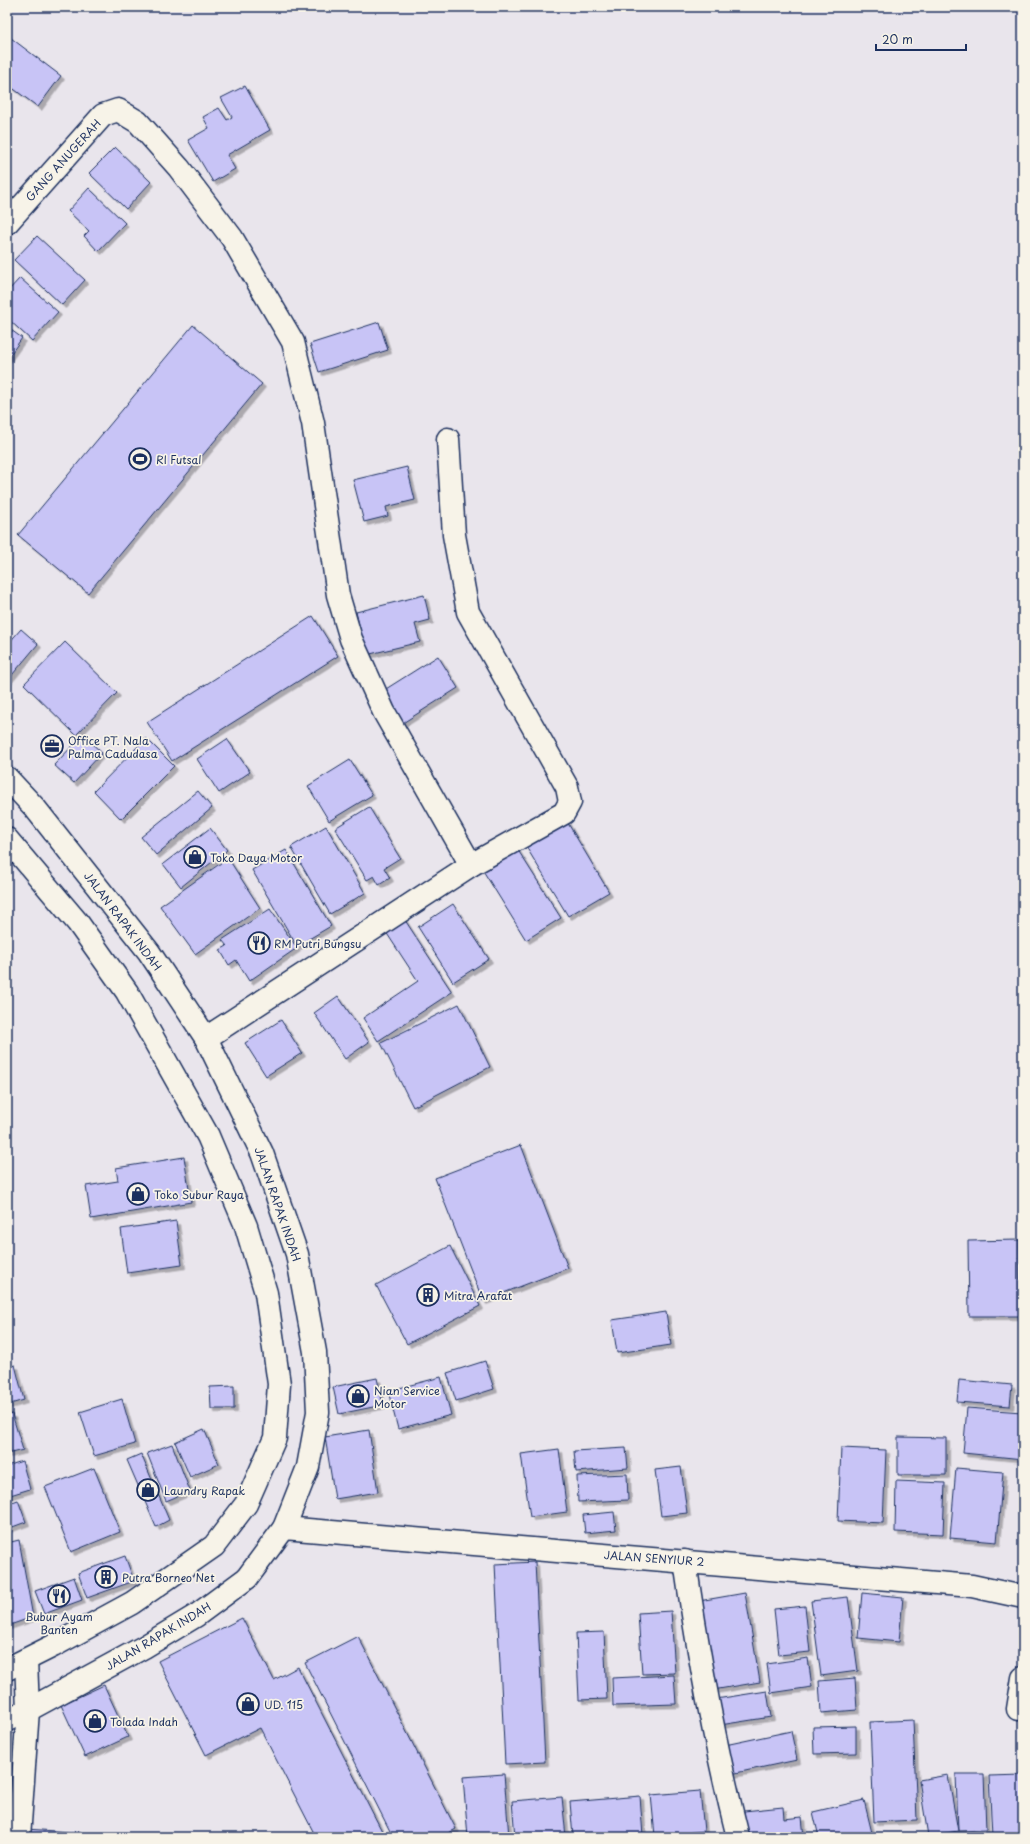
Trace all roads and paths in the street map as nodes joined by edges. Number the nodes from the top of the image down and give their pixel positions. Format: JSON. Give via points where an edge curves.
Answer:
{"nodes":[{"id":1,"x":7,"y":223,"type":"edge"},
{"id":2,"x":448,"y":439,"type":"dead end"},
{"id":3,"x":7,"y":778,"type":"edge"},
{"id":4,"x":7,"y":839,"type":"edge"},
{"id":5,"x":471,"y":865,"type":"junction"},
{"id":6,"x":206,"y":1038,"type":"junction"},
{"id":7,"x":284,"y":1528,"type":"junction"},
{"id":8,"x":685,"y":1561,"type":"junction"},
{"id":9,"x":1023,"y":1597,"type":"edge"},
{"id":10,"x":16,"y":1664,"type":"edge"},
{"id":11,"x":1023,"y":1678,"type":"edge"},
{"id":12,"x":1018,"y":1709,"type":"dead end"},
{"id":13,"x":28,"y":1710,"type":"junction"},
{"id":14,"x":7,"y":1720,"type":"edge"},
{"id":15,"x":19,"y":1837,"type":"edge"},
{"id":16,"x":738,"y":1837,"type":"edge"}],
"edges":[{"from":1,"to":5,"type":"street","name":"GANG ANUGERAH","via":[[103,115],[118,110],[138,122],[180,168],[232,238],[293,342],[314,423],[338,595],[350,639],[384,712]]},
{"from":2,"to":5,"type":"street","via":[[454,535],[468,612],[567,787],[570,802],[564,813]]},
{"from":3,"to":6,"type":"street","name":"JALAN RAPAK INDAH","via":[[35,808],[149,952]]},
{"from":4,"to":10,"type":"street","via":[[78,923],[128,992],[208,1136],[246,1226],[266,1293],[280,1384],[275,1438],[246,1504],[214,1546],[132,1603]]},
{"from":5,"to":6,"type":"street"},
{"from":6,"to":7,"type":"street","name":"JALAN RAPAK INDAH","via":[[262,1153],[297,1254],[315,1352],[318,1412],[308,1467]]},
{"from":7,"to":8,"type":"street","name":"JALAN SENYIUR 2"},
{"from":7,"to":13,"type":"street","name":"JALAN RAPAK INDAH","via":[[247,1578],[197,1615]]},
{"from":8,"to":9,"type":"street","name":"JALAN SENYIUR 2","via":[[972,1586]]},
{"from":8,"to":16,"type":"street","via":[[696,1644]]},
{"from":10,"to":13,"type":"street"},
{"from":11,"to":12,"type":"street"},
{"from":13,"to":14,"type":"street","name":"JALAN RAPAK INDAH"},
{"from":13,"to":15,"type":"street"}]}
